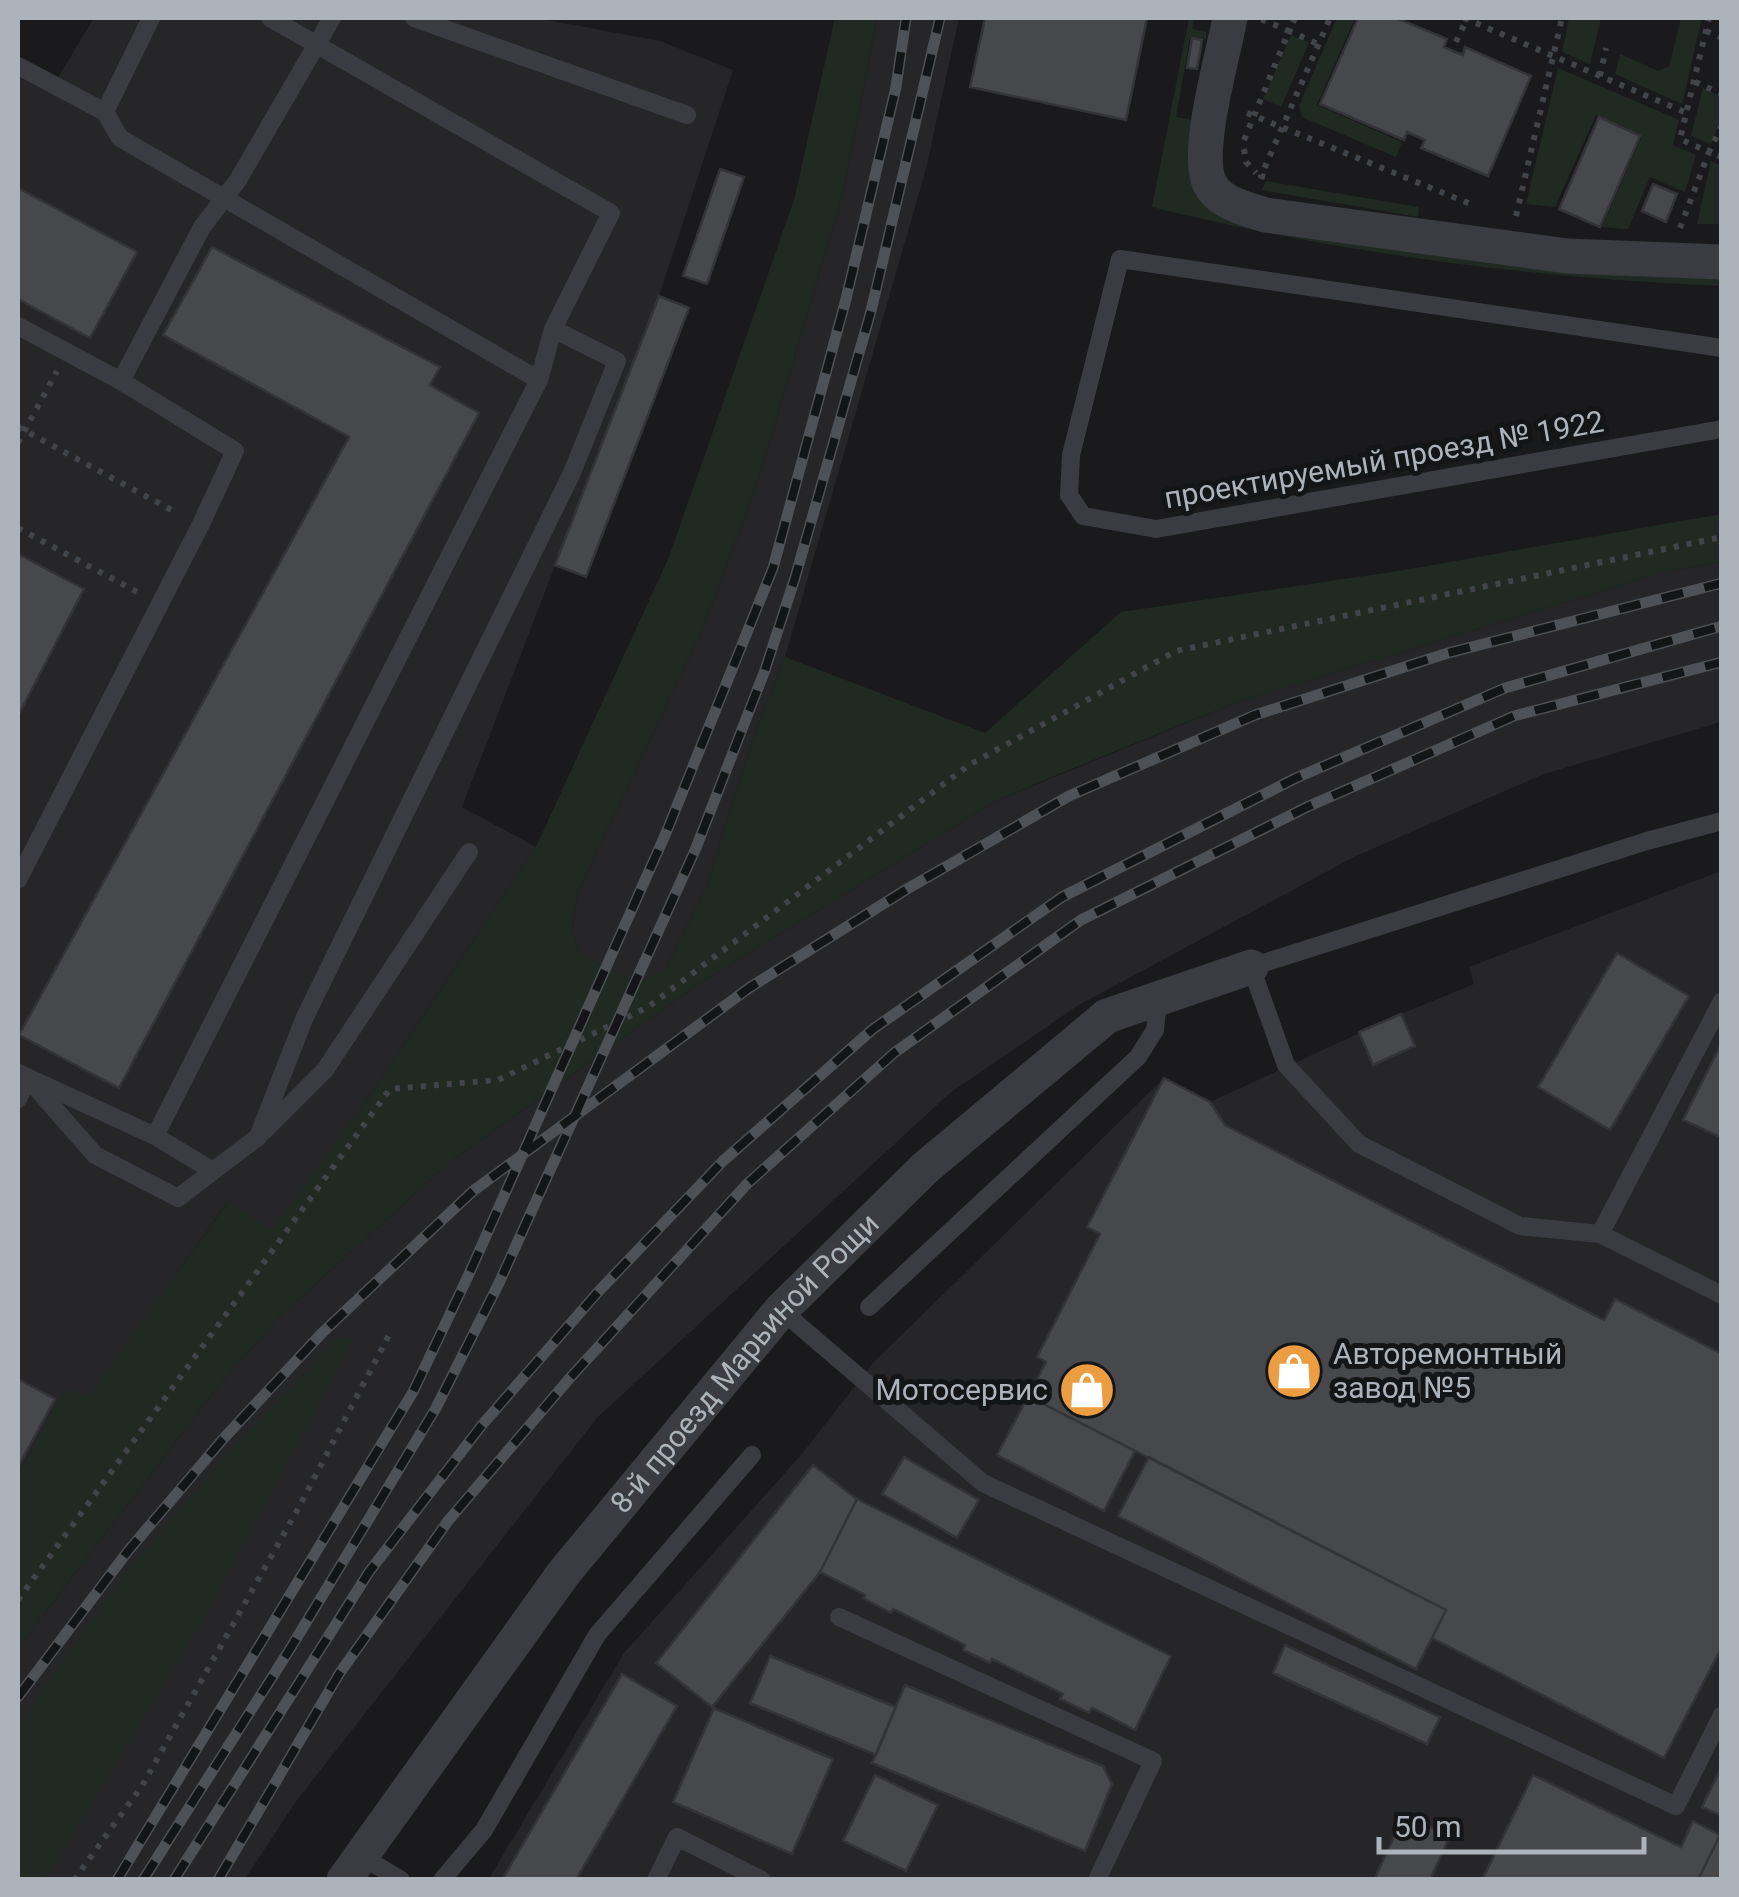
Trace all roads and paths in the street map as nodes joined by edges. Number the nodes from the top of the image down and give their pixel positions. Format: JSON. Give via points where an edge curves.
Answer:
{"nodes":[{"id":1,"x":152,"y":18,"type":"edge"},
{"id":2,"x":270,"y":18,"type":"edge"},
{"id":3,"x":332,"y":18,"type":"edge"},
{"id":4,"x":414,"y":18,"type":"edge"},
{"id":5,"x":1294,"y":18,"type":"edge"},
{"id":6,"x":1330,"y":18,"type":"edge"},
{"id":7,"x":1466,"y":18,"type":"edge"},
{"id":8,"x":1562,"y":18,"type":"edge"},
{"id":9,"x":1710,"y":18,"type":"edge"},
{"id":10,"x":1244,"y":27,"type":"edge"},
{"id":11,"x":1289,"y":31,"type":"junction"},
{"id":12,"x":1706,"y":32,"type":"junction"},
{"id":13,"x":1722,"y":38,"type":"edge"},
{"id":14,"x":1456,"y":42,"type":"dead end"},
{"id":15,"x":1318,"y":44,"type":"junction"},
{"id":16,"x":316,"y":45,"type":"junction"},
{"id":17,"x":1606,"y":48,"type":"dead end"},
{"id":18,"x":1554,"y":56,"type":"junction"},
{"id":19,"x":18,"y":66,"type":"edge"},
{"id":20,"x":1600,"y":76,"type":"junction"},
{"id":21,"x":1695,"y":82,"type":"junction"},
{"id":22,"x":1249,"y":94,"type":"dead end"},
{"id":23,"x":1722,"y":94,"type":"edge"},
{"id":24,"x":105,"y":112,"type":"junction"},
{"id":25,"x":1687,"y":113,"type":"junction"},
{"id":26,"x":687,"y":115,"type":"dead end"},
{"id":27,"x":1250,"y":115,"type":"junction"},
{"id":28,"x":1722,"y":125,"type":"edge"},
{"id":29,"x":1282,"y":127,"type":"junction"},
{"id":30,"x":1710,"y":152,"type":"junction"},
{"id":31,"x":1722,"y":157,"type":"edge"},
{"id":32,"x":1261,"y":176,"type":"junction"},
{"id":33,"x":1281,"y":180,"type":"dead end"},
{"id":34,"x":224,"y":198,"type":"junction"},
{"id":35,"x":1479,"y":208,"type":"dead end"},
{"id":36,"x":1530,"y":224,"type":"dead end"},
{"id":37,"x":1693,"y":232,"type":"dead end"},
{"id":38,"x":1722,"y":262,"type":"edge"},
{"id":39,"x":18,"y":326,"type":"edge"},
{"id":40,"x":553,"y":329,"type":"junction"},
{"id":41,"x":1722,"y":348,"type":"edge"},
{"id":42,"x":67,"y":352,"type":"junction"},
{"id":43,"x":539,"y":380,"type":"junction"},
{"id":44,"x":121,"y":381,"type":"junction"},
{"id":45,"x":1722,"y":428,"type":"edge"},
{"id":46,"x":21,"y":429,"type":"edge"},
{"id":47,"x":18,"y":443,"type":"edge"},
{"id":48,"x":200,"y":526,"type":"junction"},
{"id":49,"x":18,"y":528,"type":"edge"},
{"id":50,"x":1722,"y":537,"type":"edge"},
{"id":51,"x":157,"y":604,"type":"junction"},
{"id":52,"x":1722,"y":821,"type":"edge"},
{"id":53,"x":469,"y":852,"type":"dead end"},
{"id":54,"x":18,"y":880,"type":"edge"},
{"id":55,"x":1251,"y":966,"type":"junction"},
{"id":56,"x":1158,"y":999,"type":"junction"},
{"id":57,"x":1722,"y":1001,"type":"edge"},
{"id":58,"x":23,"y":1076,"type":"edge"},
{"id":59,"x":18,"y":1100,"type":"edge"},
{"id":60,"x":155,"y":1136,"type":"junction"},
{"id":61,"x":258,"y":1137,"type":"junction"},
{"id":62,"x":213,"y":1171,"type":"junction"},
{"id":63,"x":1600,"y":1234,"type":"junction"},
{"id":64,"x":1722,"y":1295,"type":"edge"},
{"id":65,"x":869,"y":1307,"type":"dead end"},
{"id":66,"x":781,"y":1310,"type":"junction"},
{"id":67,"x":390,"y":1333,"type":"dead end"},
{"id":68,"x":752,"y":1454,"type":"dead end"},
{"id":69,"x":18,"y":1600,"type":"edge"},
{"id":70,"x":839,"y":1617,"type":"dead end"},
{"id":71,"x":1722,"y":1715,"type":"edge"},
{"id":72,"x":352,"y":1868,"type":"edge"},
{"id":73,"x":74,"y":1880,"type":"edge"},
{"id":74,"x":401,"y":1880,"type":"edge"},
{"id":75,"x":442,"y":1880,"type":"edge"},
{"id":76,"x":656,"y":1880,"type":"edge"},
{"id":77,"x":762,"y":1880,"type":"edge"},
{"id":78,"x":1097,"y":1880,"type":"edge"}],
"edges":[{"from":1,"to":24,"type":"lane"},
{"from":2,"to":16,"type":"lane"},
{"from":3,"to":16,"type":"lane"},
{"from":4,"to":26,"type":"lane"},
{"from":5,"to":11,"type":"path"},
{"from":6,"to":15,"type":"path"},
{"from":7,"to":14,"type":"path"},
{"from":7,"to":18,"type":"path"},
{"from":8,"to":18,"type":"path"},
{"from":9,"to":12,"type":"path"},
{"from":10,"to":11,"type":"path","via":[[1260,18]]},
{"from":10,"to":38,"type":"street","via":[[1205,148],[1208,181],[1229,203],[1264,215],[1567,256]]},
{"from":11,"to":15,"type":"path"},
{"from":11,"to":27,"type":"path"},
{"from":12,"to":13,"type":"path"},
{"from":12,"to":21,"type":"path"},
{"from":15,"to":29,"type":"path"},
{"from":16,"to":34,"type":"lane"},
{"from":16,"to":40,"type":"lane","via":[[612,214]]},
{"from":17,"to":20,"type":"path"},
{"from":18,"to":20,"type":"path"},
{"from":18,"to":36,"type":"path","via":[[1515,222]]},
{"from":19,"to":24,"type":"lane"},
{"from":20,"to":25,"type":"path"},
{"from":21,"to":23,"type":"path"},
{"from":21,"to":25,"type":"path"},
{"from":22,"to":27,"type":"path"},
{"from":24,"to":34,"type":"lane","via":[[120,138]]},
{"from":25,"to":30,"type":"path","via":[[1680,139]]},
{"from":27,"to":29,"type":"path"},
{"from":27,"to":32,"type":"path","via":[[1246,162]]},
{"from":28,"to":30,"type":"path"},
{"from":29,"to":32,"type":"path"},
{"from":29,"to":35,"type":"path"},
{"from":30,"to":31,"type":"path"},
{"from":30,"to":37,"type":"path","via":[[1678,232]]},
{"from":32,"to":33,"type":"path"},
{"from":34,"to":43,"type":"lane"},
{"from":34,"to":44,"type":"lane"},
{"from":39,"to":42,"type":"lane"},
{"from":40,"to":43,"type":"lane"},
{"from":40,"to":61,"type":"lane","via":[[616,362],[571,475],[304,1019]]},
{"from":41,"to":45,"type":"lane","name":"проектируемый проезд № 1922","via":[[1120,259],[1071,454],[1069,496],[1083,516],[1156,529]]},
{"from":42,"to":44,"type":"lane"},
{"from":42,"to":46,"type":"path"},
{"from":43,"to":60,"type":"lane"},
{"from":44,"to":48,"type":"lane","via":[[234,451]]},
{"from":46,"to":47,"type":"path"},
{"from":46,"to":48,"type":"path"},
{"from":48,"to":51,"type":"lane"},
{"from":49,"to":51,"type":"path"},
{"from":50,"to":69,"type":"path","via":[[1176,650],[969,765],[648,1008],[498,1080],[390,1090]]},
{"from":51,"to":54,"type":"lane"},
{"from":52,"to":55,"type":"lane"},
{"from":53,"to":61,"type":"lane","via":[[325,1070]]},
{"from":55,"to":56,"type":"street","name":"8-й проезд Марьиной Рощи"},
{"from":55,"to":63,"type":"lane","via":[[1286,1065],[1359,1144],[1520,1226]]},
{"from":56,"to":65,"type":"lane","via":[[1155,1030],[1138,1057]]},
{"from":56,"to":66,"type":"street","name":"8-й проезд Марьиной Рощи","via":[[1107,1016],[924,1168]]},
{"from":57,"to":63,"type":"lane"},
{"from":58,"to":59,"type":"lane"},
{"from":58,"to":60,"type":"lane"},
{"from":58,"to":62,"type":"lane","via":[[95,1155],[178,1198]]},
{"from":60,"to":62,"type":"lane"},
{"from":61,"to":62,"type":"lane"},
{"from":63,"to":64,"type":"lane"},
{"from":66,"to":71,"type":"lane","via":[[983,1483],[1676,1806]]},
{"from":66,"to":72,"type":"street","name":"8-й проезд Марьиной Рощи","via":[[563,1574]]},
{"from":67,"to":73,"type":"path","via":[[142,1786]]},
{"from":68,"to":75,"type":"lane","via":[[597,1635],[484,1830]]},
{"from":70,"to":78,"type":"lane","via":[[1154,1762]]},
{"from":72,"to":74,"type":"lane"},
{"from":76,"to":77,"type":"lane","via":[[677,1837]]}]}
